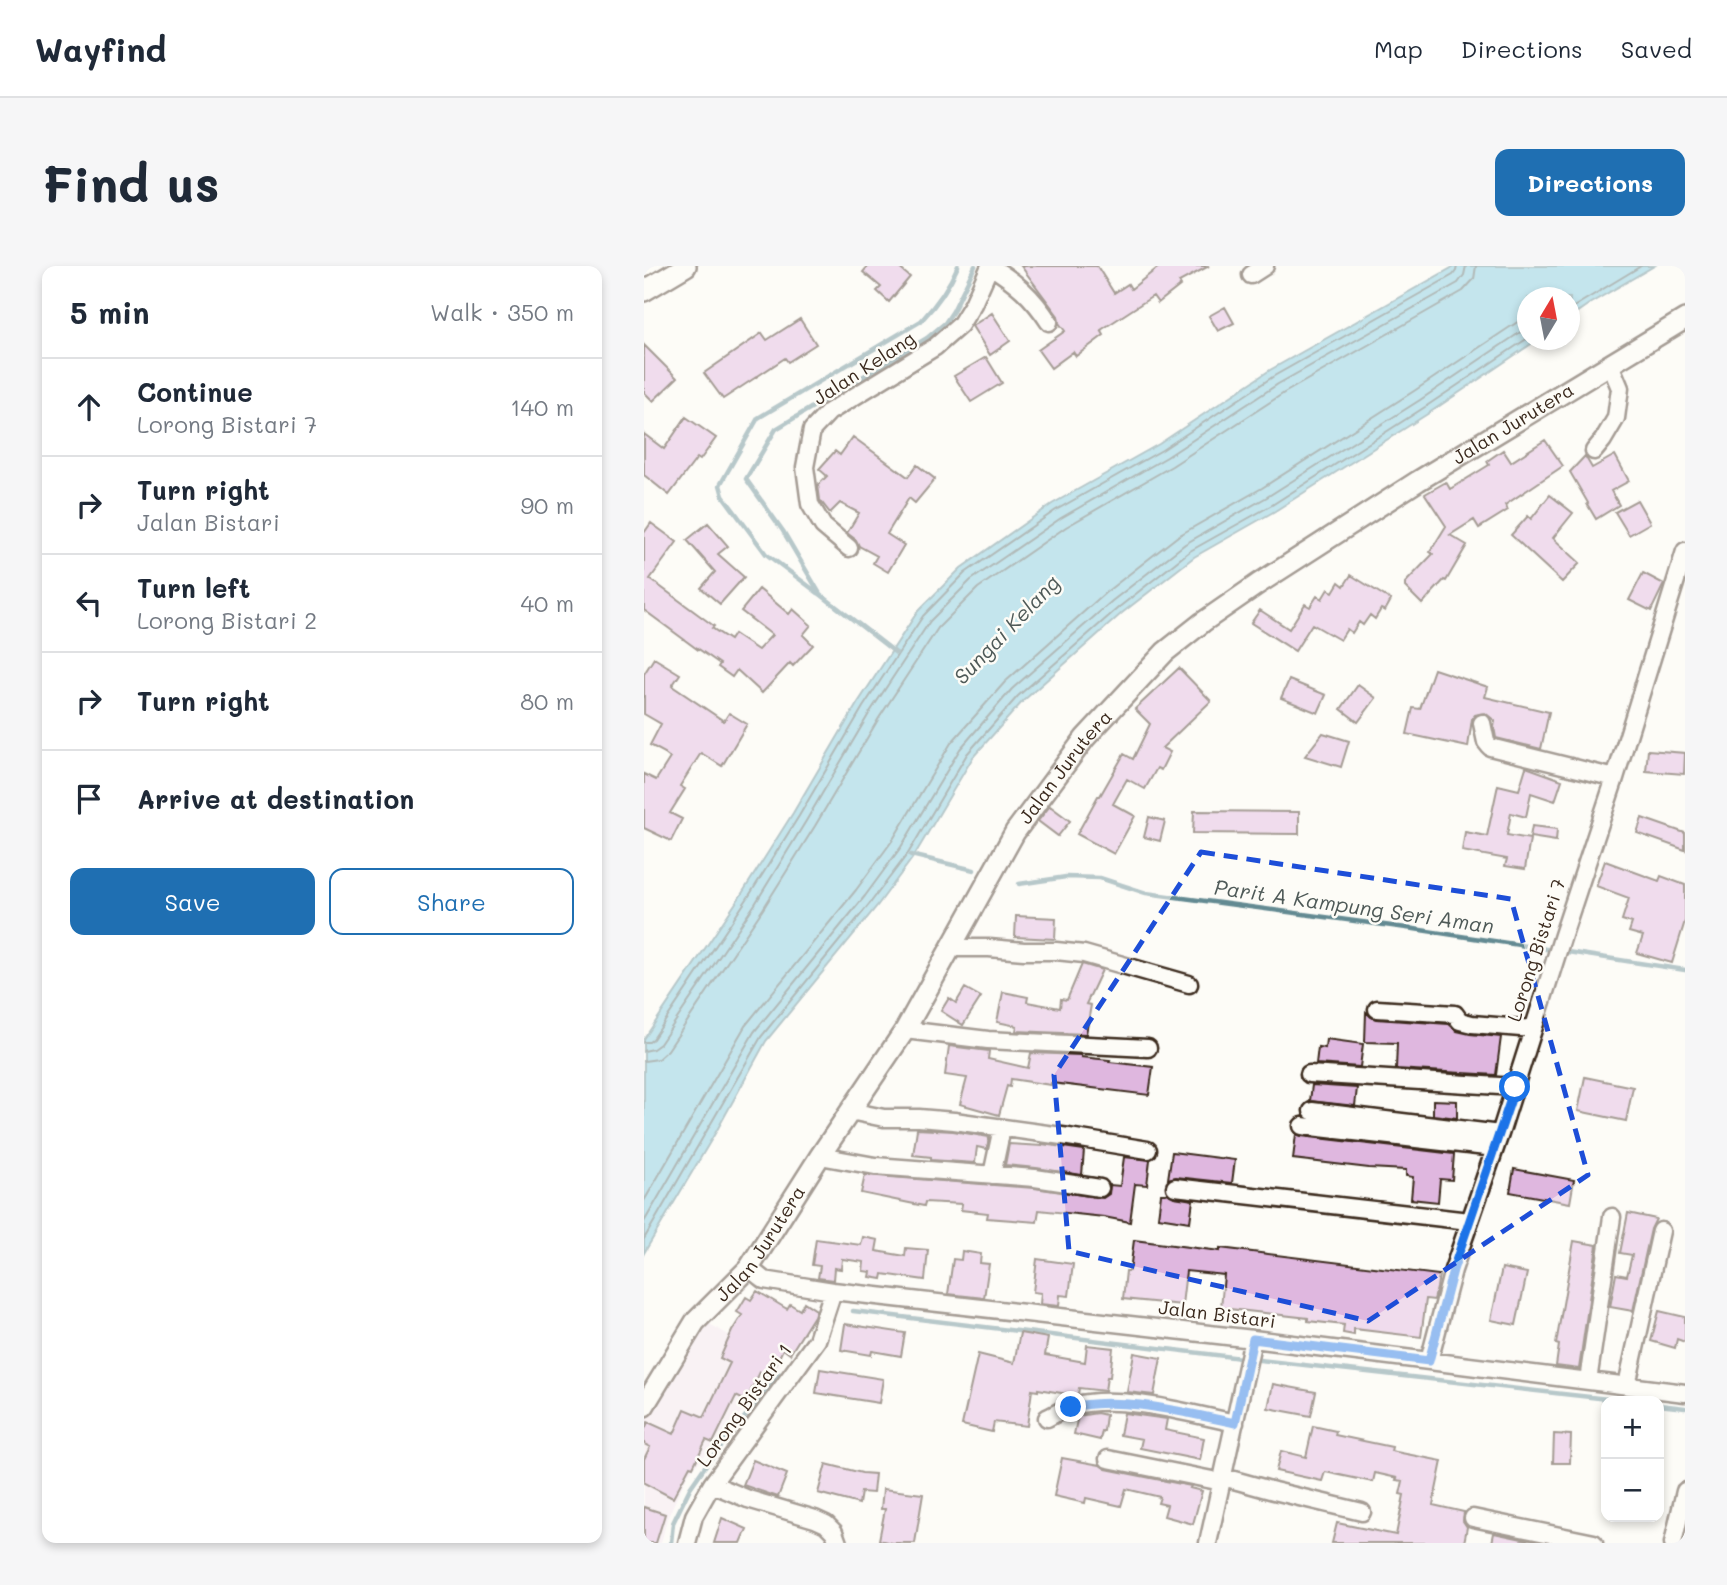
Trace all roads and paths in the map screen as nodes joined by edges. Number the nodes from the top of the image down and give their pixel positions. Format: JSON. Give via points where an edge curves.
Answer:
{"nodes":[{"id":1,"x":686,"y":266,"type":"edge"},
{"id":2,"x":990,"y":266,"type":"edge"},
{"id":3,"x":1265,"y":266,"type":"edge"},
{"id":4,"x":1251,"y":275,"type":"dead end"},
{"id":5,"x":644,"y":291,"type":"edge"},
{"id":6,"x":1685,"y":319,"type":"edge"},
{"id":7,"x":1049,"y":322,"type":"dead end"},
{"id":8,"x":1610,"y":364,"type":"junction"},
{"id":9,"x":1594,"y":451,"type":"dead end"},
{"id":10,"x":849,"y":548,"type":"dead end"},
{"id":11,"x":1685,"y":551,"type":"edge"},
{"id":12,"x":1482,"y":723,"type":"dead end"},
{"id":13,"x":1615,"y":778,"type":"junction"},
{"id":14,"x":951,"y":948,"type":"junction"},
{"id":15,"x":1189,"y":984,"type":"dead end"},
{"id":16,"x":1377,"y":1009,"type":"dead end"},
{"id":17,"x":905,"y":1030,"type":"junction"},
{"id":18,"x":1533,"y":1030,"type":"junction"},
{"id":19,"x":1149,"y":1048,"type":"dead end"},
{"id":20,"x":1309,"y":1074,"type":"dead end"},
{"id":21,"x":1515,"y":1087,"type":"junction"},
{"id":22,"x":850,"y":1111,"type":"junction"},
{"id":23,"x":1312,"y":1111,"type":"dead end"},
{"id":24,"x":1302,"y":1126,"type":"dead end"},
{"id":25,"x":1002,"y":1128,"type":"junction"},
{"id":26,"x":1497,"y":1141,"type":"junction"},
{"id":27,"x":1148,"y":1150,"type":"dead end"},
{"id":28,"x":820,"y":1156,"type":"junction"},
{"id":29,"x":992,"y":1175,"type":"junction"},
{"id":30,"x":1175,"y":1187,"type":"dead end"},
{"id":31,"x":1100,"y":1188,"type":"dead end"},
{"id":32,"x":1612,"y":1217,"type":"dead end"},
{"id":33,"x":1469,"y":1221,"type":"junction"},
{"id":34,"x":1661,"y":1231,"type":"dead end"},
{"id":35,"x":749,"y":1268,"type":"junction"},
{"id":36,"x":833,"y":1291,"type":"junction"},
{"id":37,"x":1252,"y":1344,"type":"junction"},
{"id":38,"x":1429,"y":1361,"type":"junction"},
{"id":39,"x":1588,"y":1381,"type":"junction"},
{"id":40,"x":1627,"y":1385,"type":"junction"},
{"id":41,"x":1685,"y":1393,"type":"edge"},
{"id":42,"x":644,"y":1406,"type":"edge"},
{"id":43,"x":1047,"y":1418,"type":"dead end"},
{"id":44,"x":1235,"y":1423,"type":"junction"},
{"id":45,"x":1108,"y":1459,"type":"dead end"},
{"id":46,"x":1222,"y":1479,"type":"junction"},
{"id":47,"x":712,"y":1484,"type":"junction"},
{"id":48,"x":1685,"y":1490,"type":"edge"},
{"id":49,"x":1362,"y":1512,"type":"dead end"},
{"id":50,"x":1473,"y":1518,"type":"dead end"},
{"id":51,"x":1675,"y":1542,"type":"edge"},
{"id":52,"x":687,"y":1543,"type":"edge"},
{"id":53,"x":838,"y":1543,"type":"edge"},
{"id":54,"x":1208,"y":1543,"type":"edge"},
{"id":55,"x":1594,"y":1543,"type":"edge"}],
"edges":[{"from":1,"to":5,"type":"street"},
{"from":2,"to":7,"type":"street","via":[[1013,280]]},
{"from":2,"to":10,"type":"street","name":"Jalan Kelang","via":[[960,325],[935,347],[829,412],[812,430],[805,467],[810,504],[823,526]]},
{"from":3,"to":4,"type":"street"},
{"from":6,"to":8,"type":"street","name":"Jalan Jurutera"},
{"from":8,"to":9,"type":"street","via":[[1620,388],[1616,418]]},
{"from":8,"to":14,"type":"street","name":"Jalan Jurutera","via":[[1258,584],[1165,652],[1085,738],[1016,832]]},
{"from":11,"to":13,"type":"street","name":"Lorong Bistari 7"},
{"from":12,"to":13,"type":"street","via":[[1490,747]]},
{"from":13,"to":18,"type":"street","name":"Lorong Bistari 7"},
{"from":14,"to":15,"type":"street","via":[[1084,954]]},
{"from":14,"to":17,"type":"street","name":"Jalan Jurutera"},
{"from":16,"to":18,"type":"street","via":[[1455,1014],[1472,1024]]},
{"from":17,"to":19,"type":"street","via":[[988,1040]]},
{"from":17,"to":22,"type":"street","name":"Jalan Jurutera"},
{"from":18,"to":21,"type":"street","name":"Lorong Bistari 7"},
{"from":20,"to":21,"type":"street"},
{"from":21,"to":26,"type":"street","name":"Lorong Bistari 7"},
{"from":22,"to":25,"type":"street"},
{"from":22,"to":28,"type":"street","name":"Jalan Jurutera"},
{"from":23,"to":26,"type":"street"},
{"from":24,"to":26,"type":"street"},
{"from":25,"to":27,"type":"street"},
{"from":25,"to":29,"type":"street"},
{"from":26,"to":33,"type":"street","name":"Lorong Bistari 7"},
{"from":28,"to":29,"type":"street","via":[[875,1166]]},
{"from":28,"to":35,"type":"street","name":"Jalan Jurutera"},
{"from":29,"to":31,"type":"street"},
{"from":30,"to":33,"type":"street"},
{"from":32,"to":39,"type":"street"},
{"from":33,"to":38,"type":"street","name":"Lorong Bistari 7"},
{"from":34,"to":40,"type":"street"},
{"from":35,"to":36,"type":"street","name":"Jalan Bistari","via":[[764,1280]]},
{"from":35,"to":42,"type":"street","name":"Jalan Jurutera","via":[[695,1322]]},
{"from":36,"to":37,"type":"street","name":"Jalan Bistari"},
{"from":36,"to":47,"type":"street","name":"Lorong Bistari 1","via":[[817,1340]]},
{"from":37,"to":38,"type":"street","name":"Jalan Bistari"},
{"from":37,"to":44,"type":"street"},
{"from":38,"to":39,"type":"street","name":"Jalan Bistari"},
{"from":39,"to":40,"type":"street","name":"Jalan Bistari"},
{"from":40,"to":41,"type":"street","name":"Jalan Bistari"},
{"from":43,"to":44,"type":"street","via":[[1071,1407],[1124,1403]]},
{"from":44,"to":46,"type":"street"},
{"from":45,"to":46,"type":"street"},
{"from":46,"to":49,"type":"street"},
{"from":46,"to":54,"type":"street"},
{"from":47,"to":52,"type":"street","name":"Lorong Bistari 1","via":[[694,1516]]},
{"from":47,"to":53,"type":"street","via":[[826,1524]]},
{"from":48,"to":51,"type":"street"},
{"from":50,"to":55,"type":"street"}]}
